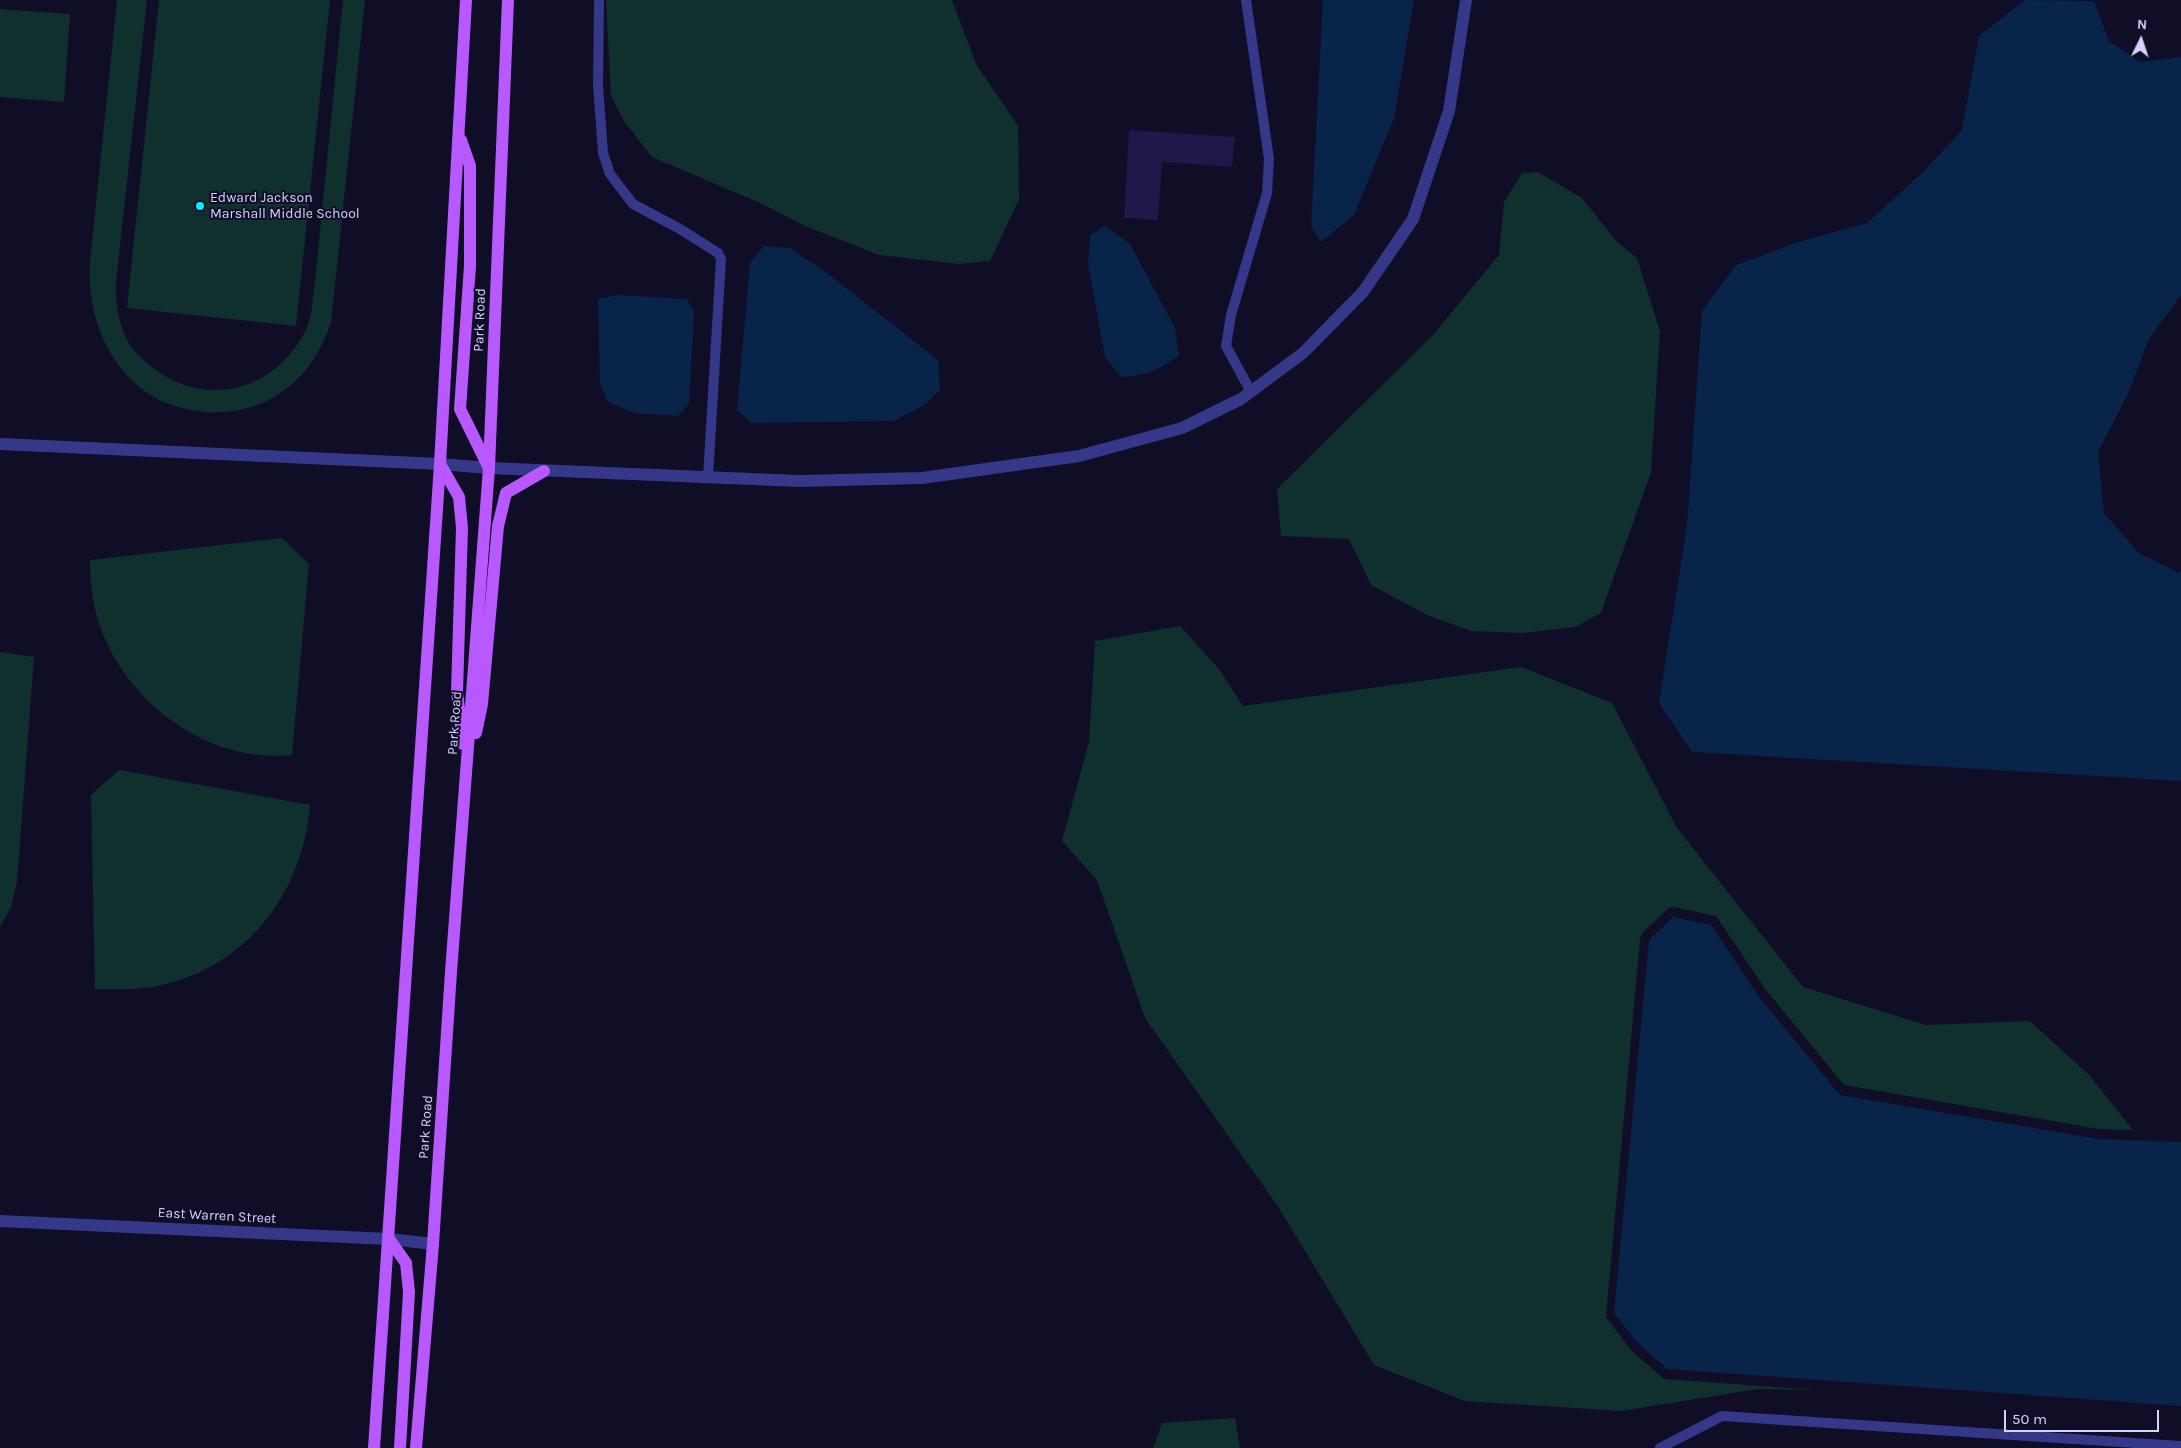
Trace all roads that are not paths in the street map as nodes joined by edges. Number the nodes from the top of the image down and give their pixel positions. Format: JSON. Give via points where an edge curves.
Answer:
{"nodes":[{"id":1,"x":466,"y":0,"type":"edge"},
{"id":2,"x":508,"y":0,"type":"edge"},
{"id":3,"x":599,"y":0,"type":"edge"},
{"id":4,"x":1246,"y":0,"type":"edge"},
{"id":5,"x":1466,"y":0,"type":"edge"},
{"id":6,"x":459,"y":134,"type":"junction"},
{"id":7,"x":1251,"y":392,"type":"junction"},
{"id":8,"x":0,"y":444,"type":"edge"},
{"id":9,"x":440,"y":464,"type":"junction"},
{"id":10,"x":490,"y":468,"type":"junction"},
{"id":11,"x":544,"y":470,"type":"junction"},
{"id":12,"x":708,"y":477,"type":"junction"},
{"id":13,"x":466,"y":775,"type":"junction"},
{"id":14,"x":0,"y":1222,"type":"edge"},
{"id":15,"x":389,"y":1239,"type":"junction"},
{"id":16,"x":433,"y":1244,"type":"junction"},
{"id":17,"x":2181,"y":1446,"type":"edge"},
{"id":18,"x":374,"y":1448,"type":"edge"},
{"id":19,"x":400,"y":1448,"type":"edge"},
{"id":20,"x":416,"y":1448,"type":"edge"},
{"id":21,"x":1660,"y":1448,"type":"edge"}],
"edges":[{"from":1,"to":6,"type":"main road"},
{"from":2,"to":10,"type":"main road","name":"Park Road"},
{"from":3,"to":12,"type":"lane","via":[[598,85],[604,153],[610,174],[633,204],[680,229],[718,253],[721,259]]},
{"from":4,"to":7,"type":"lane","via":[[1269,159],[1266,193],[1231,315],[1226,346]]},
{"from":5,"to":7,"type":"street","via":[[1449,111],[1413,220],[1363,292],[1303,353]]},
{"from":6,"to":9,"type":"main road"},
{"from":6,"to":10,"type":"main road","via":[[470,166],[470,266],[460,409]]},
{"from":7,"to":12,"type":"street","via":[[1182,428],[1079,456],[922,478],[799,481]]},
{"from":8,"to":9,"type":"street"},
{"from":9,"to":10,"type":"street"},
{"from":9,"to":13,"type":"main road","via":[[459,497],[462,528],[457,692]]},
{"from":9,"to":15,"type":"main road"},
{"from":10,"to":11,"type":"street"},
{"from":10,"to":13,"type":"main road","name":"Park Road"},
{"from":11,"to":12,"type":"street"},
{"from":11,"to":13,"type":"main road","via":[[506,493],[498,526],[482,704]]},
{"from":13,"to":16,"type":"main road","name":"Park Road"},
{"from":14,"to":15,"type":"street","name":"East Warren Street"},
{"from":15,"to":16,"type":"street","name":"East Warren Street"},
{"from":15,"to":18,"type":"main road"},
{"from":15,"to":19,"type":"main road","via":[[406,1263],[409,1292]]},
{"from":16,"to":20,"type":"main road","name":"Park Road"},
{"from":17,"to":21,"type":"lane","via":[[1722,1416]]}]}
